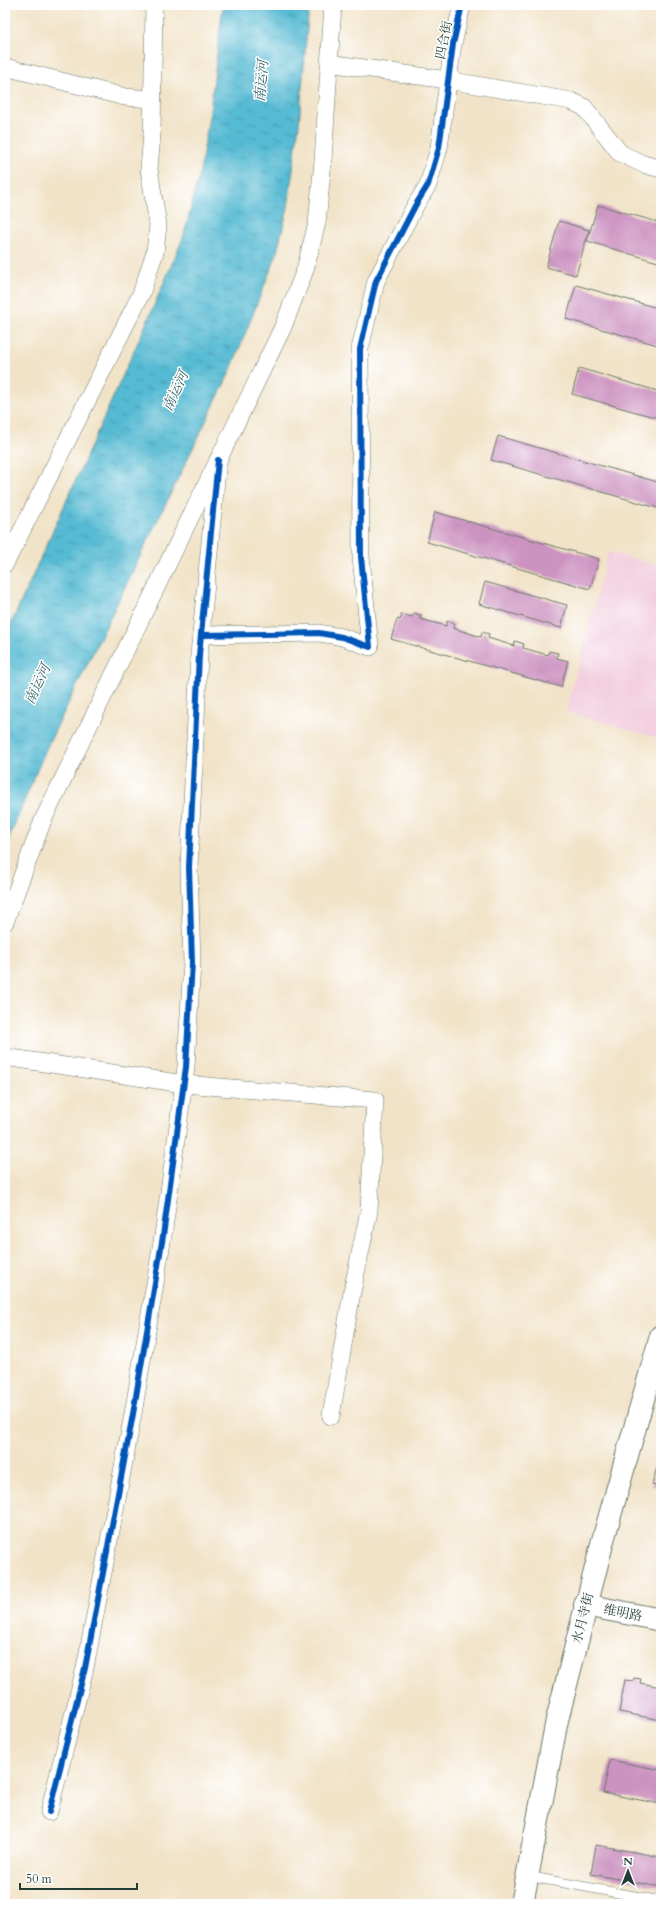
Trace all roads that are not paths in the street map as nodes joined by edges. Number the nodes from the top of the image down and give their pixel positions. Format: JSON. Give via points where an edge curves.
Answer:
{"nodes":[{"id":1,"x":154,"y":5,"type":"edge"},
{"id":2,"x":333,"y":5,"type":"edge"},
{"id":3,"x":462,"y":5,"type":"edge"},
{"id":4,"x":329,"y":63,"type":"junction"},
{"id":5,"x":5,"y":67,"type":"edge"},
{"id":6,"x":447,"y":80,"type":"junction"},
{"id":7,"x":152,"y":99,"type":"junction"},
{"id":8,"x":661,"y":169,"type":"edge"},
{"id":9,"x":218,"y":460,"type":"junction"},
{"id":10,"x":5,"y":564,"type":"edge"},
{"id":11,"x":201,"y":635,"type":"junction"},
{"id":12,"x":5,"y":922,"type":"edge"},
{"id":13,"x":5,"y":1057,"type":"edge"},
{"id":14,"x":184,"y":1084,"type":"junction"},
{"id":15,"x":661,"y":1336,"type":"edge"},
{"id":16,"x":331,"y":1416,"type":"dead end"},
{"id":17,"x":585,"y":1605,"type":"junction"},
{"id":18,"x":661,"y":1620,"type":"edge"},
{"id":19,"x":49,"y":1812,"type":"dead end"},
{"id":20,"x":527,"y":1876,"type":"junction"},
{"id":21,"x":661,"y":1901,"type":"edge"},
{"id":22,"x":522,"y":1904,"type":"edge"}],
"edges":[{"from":1,"to":7,"type":"street"},
{"from":2,"to":4,"type":"street"},
{"from":3,"to":6,"type":"street","name":"四合街"},
{"from":4,"to":6,"type":"street"},
{"from":4,"to":9,"type":"street","via":[[317,223],[305,270],[282,327]]},
{"from":5,"to":7,"type":"street","via":[[125,97]]},
{"from":6,"to":8,"type":"street","via":[[571,101],[584,107],[620,153]]},
{"from":6,"to":11,"type":"street","name":"四合街","via":[[439,148],[428,185],[376,281],[360,349],[362,556],[370,647],[342,636],[319,633]]},
{"from":7,"to":10,"type":"street","via":[[149,169],[158,225],[155,252],[141,294]]},
{"from":9,"to":11,"type":"street"},
{"from":9,"to":12,"type":"street","via":[[43,820]]},
{"from":11,"to":14,"type":"street","via":[[189,867],[192,962]]},
{"from":13,"to":14,"type":"street"},
{"from":14,"to":16,"type":"street","via":[[375,1100],[369,1211]]},
{"from":14,"to":19,"type":"street","via":[[163,1236],[131,1422],[85,1668]]},
{"from":15,"to":17,"type":"street","name":"水月寺街"},
{"from":17,"to":18,"type":"street","name":"维明路"},
{"from":17,"to":20,"type":"street","name":"水月寺街","via":[[557,1720]]},
{"from":20,"to":21,"type":"lane"},
{"from":20,"to":22,"type":"street","name":"水月寺街"}]}
